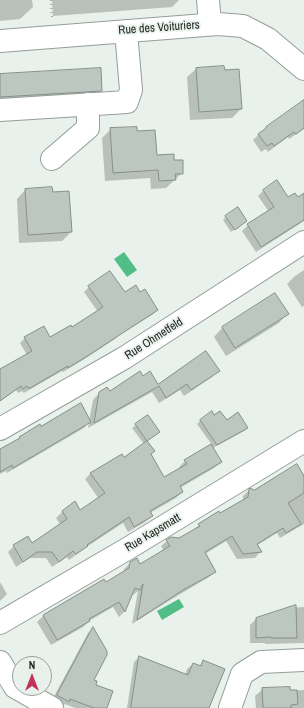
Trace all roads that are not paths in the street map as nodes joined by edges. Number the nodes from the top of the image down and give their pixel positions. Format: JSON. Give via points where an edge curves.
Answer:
{"nodes":[{"id":1,"x":208,"y":0,"type":"edge"},
{"id":2,"x":210,"y":24,"type":"junction"},
{"id":3,"x":126,"y":31,"type":"junction"},
{"id":4,"x":0,"y":41,"type":"edge"},
{"id":5,"x":304,"y":69,"type":"edge"},
{"id":6,"x":88,"y":104,"type":"junction"},
{"id":7,"x":0,"y":110,"type":"edge"},
{"id":8,"x":52,"y":159,"type":"dead end"},
{"id":9,"x":304,"y":242,"type":"edge"},
{"id":10,"x":0,"y":428,"type":"edge"},
{"id":11,"x":304,"y":441,"type":"edge"},
{"id":12,"x":0,"y":623,"type":"edge"},
{"id":13,"x":304,"y":660,"type":"edge"},
{"id":14,"x":0,"y":662,"type":"edge"},
{"id":15,"x":52,"y":708,"type":"edge"},
{"id":16,"x":230,"y":708,"type":"edge"}],
"edges":[{"from":1,"to":2,"type":"street"},
{"from":2,"to":3,"type":"street","name":"Rue des Voituriers"},
{"from":2,"to":5,"type":"street","name":"Rue des Voituriers","via":[[243,26],[268,39]]},
{"from":3,"to":4,"type":"street","name":"Rue des Voituriers"},
{"from":3,"to":6,"type":"street","via":[[131,90],[128,102]]},
{"from":6,"to":7,"type":"street"},
{"from":6,"to":8,"type":"street","via":[[88,128]]},
{"from":9,"to":10,"type":"street","name":"Rue Ohmetfeld","via":[[124,358]]},
{"from":11,"to":12,"type":"street","name":"Rue Kapsmatt"},
{"from":13,"to":16,"type":"street","via":[[261,662],[242,674]]},
{"from":14,"to":15,"type":"street","via":[[16,687]]}]}
